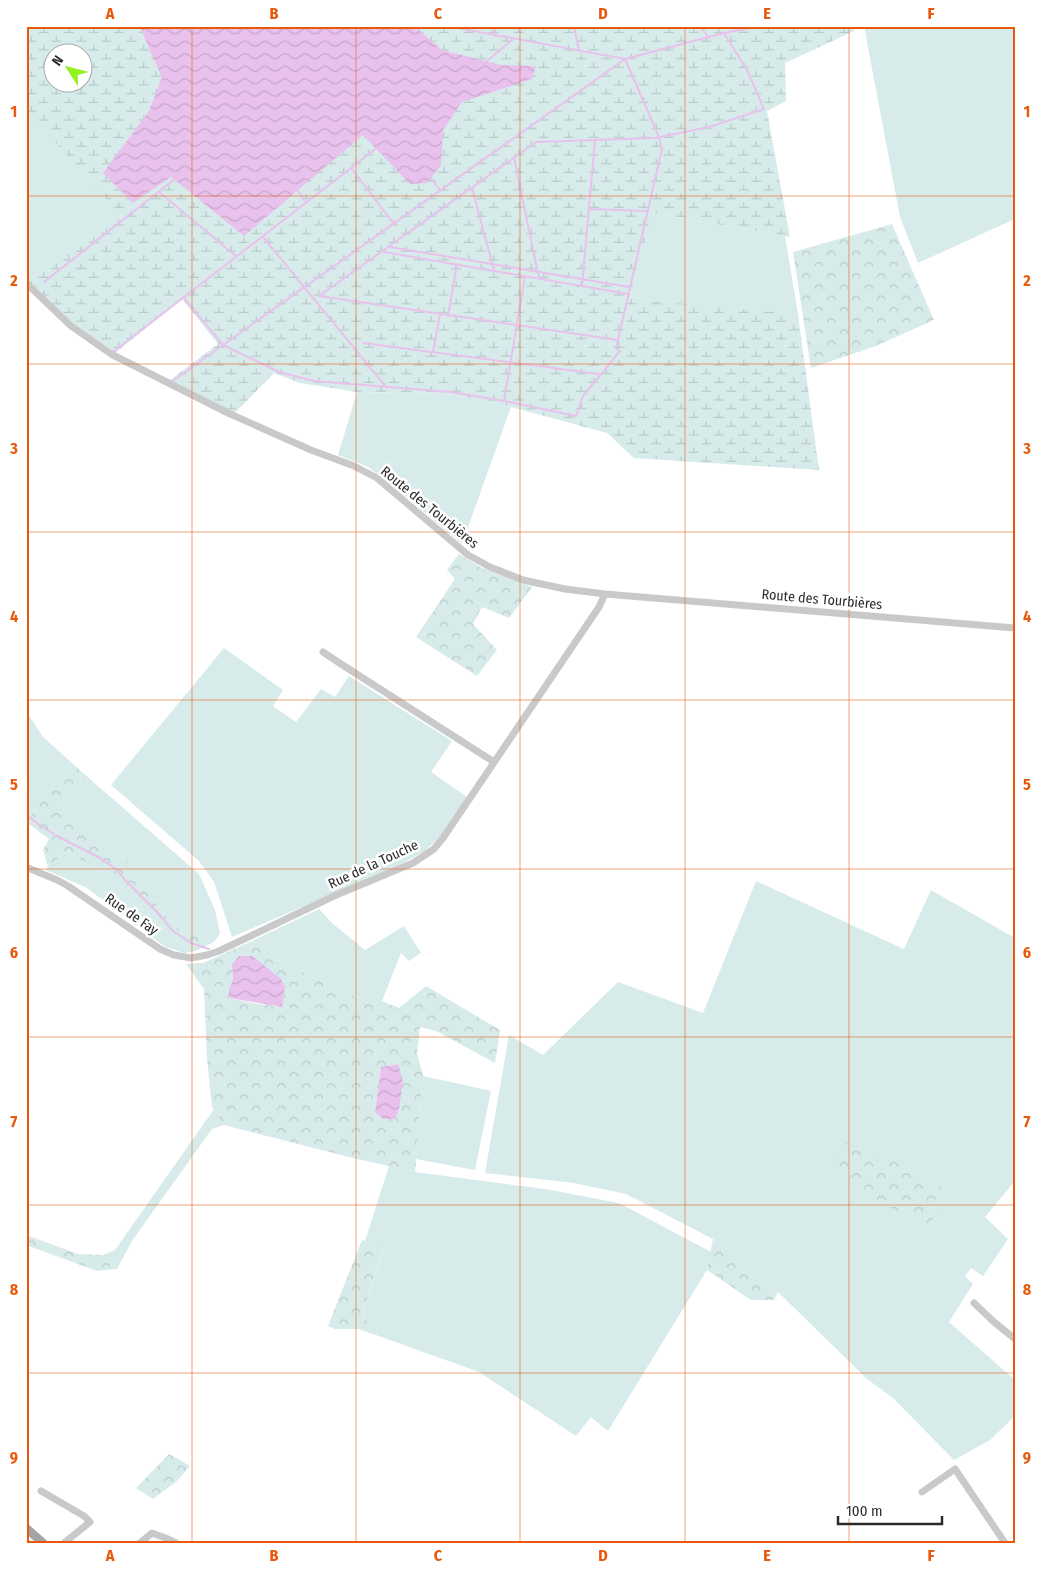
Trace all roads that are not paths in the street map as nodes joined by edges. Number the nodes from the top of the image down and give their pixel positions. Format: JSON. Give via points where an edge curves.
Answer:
{"nodes":[{"id":1,"x":26,"y":283,"type":"edge"},
{"id":2,"x":605,"y":594,"type":"junction"},
{"id":3,"x":1015,"y":628,"type":"edge"},
{"id":4,"x":323,"y":652,"type":"dead end"},
{"id":5,"x":494,"y":762,"type":"junction"},
{"id":6,"x":26,"y":867,"type":"edge"},
{"id":7,"x":227,"y":948,"type":"joint"},
{"id":8,"x":974,"y":1303,"type":"dead end"},
{"id":9,"x":1015,"y":1339,"type":"edge"},
{"id":10,"x":41,"y":1491,"type":"dead end"},
{"id":11,"x":922,"y":1492,"type":"dead end"},
{"id":12,"x":26,"y":1528,"type":"edge"},
{"id":13,"x":167,"y":1541,"type":"edge"},
{"id":14,"x":43,"y":1543,"type":"edge"},
{"id":15,"x":64,"y":1543,"type":"edge"},
{"id":16,"x":140,"y":1543,"type":"edge"},
{"id":17,"x":176,"y":1543,"type":"edge"},
{"id":18,"x":1005,"y":1543,"type":"edge"}],
"edges":[{"from":1,"to":2,"type":"street","name":"Route des Tourbières","via":[[71,326],[111,354],[228,413],[377,478],[468,555],[490,567],[524,580]]},
{"from":2,"to":3,"type":"street","name":"Route des Tourbières"},
{"from":2,"to":5,"type":"street","name":"Rue de la Touche"},
{"from":4,"to":5,"type":"street"},
{"from":5,"to":7,"type":"street","name":"Rue de la Touche","via":[[443,838],[424,857]]},
{"from":6,"to":7,"type":"street","name":"Rue de Fay","via":[[68,886],[168,953],[191,958]]},
{"from":8,"to":9,"type":"street"},
{"from":10,"to":15,"type":"street","via":[[90,1522]]},
{"from":11,"to":18,"type":"street","via":[[955,1469]]},
{"from":12,"to":14,"type":"main road"},
{"from":13,"to":16,"type":"street","via":[[152,1533]]},
{"from":13,"to":17,"type":"street"}]}
